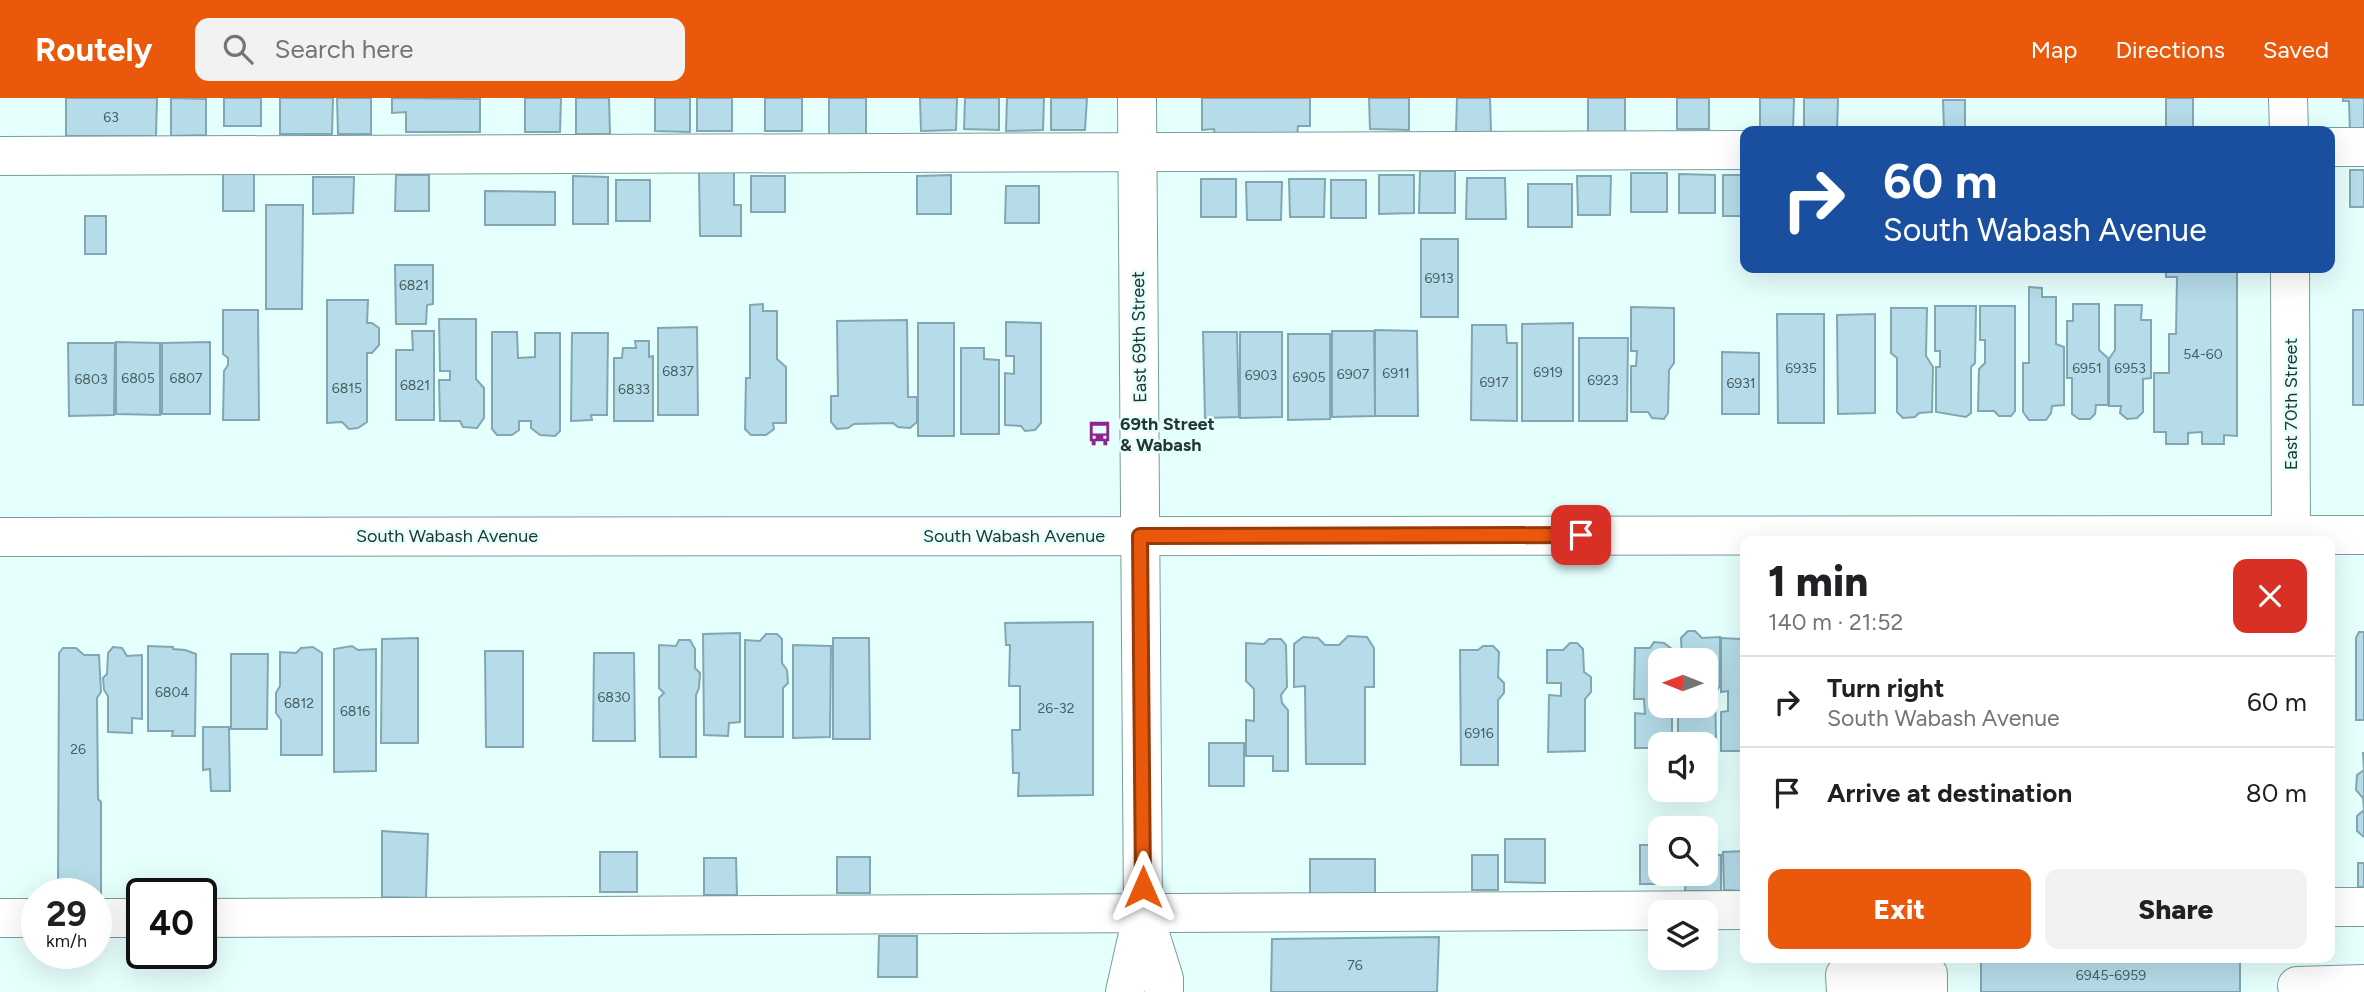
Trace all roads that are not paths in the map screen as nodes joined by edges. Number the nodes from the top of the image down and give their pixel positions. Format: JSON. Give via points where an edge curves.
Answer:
{"nodes":[{"id":1,"x":1137,"y":98,"type":"edge"},
{"id":2,"x":2288,"y":98,"type":"edge"},
{"id":3,"x":2289,"y":126,"type":"edge"},
{"id":4,"x":2335,"y":147,"type":"edge"},
{"id":5,"x":2364,"y":147,"type":"edge"},
{"id":6,"x":1740,"y":150,"type":"edge"},
{"id":7,"x":1138,"y":153,"type":"junction"},
{"id":8,"x":0,"y":156,"type":"edge"},
{"id":9,"x":2290,"y":273,"type":"edge"},
{"id":10,"x":2364,"y":535,"type":"edge"},
{"id":11,"x":1140,"y":536,"type":"junction"},
{"id":12,"x":2291,"y":536,"type":"edge"},
{"id":13,"x":2335,"y":536,"type":"edge"},
{"id":14,"x":0,"y":537,"type":"edge"},
{"id":15,"x":1740,"y":537,"type":"edge"},
{"id":16,"x":2335,"y":907,"type":"edge"},
{"id":17,"x":2364,"y":907,"type":"edge"},
{"id":18,"x":1740,"y":910,"type":"edge"},
{"id":19,"x":1143,"y":912,"type":"junction"},
{"id":20,"x":0,"y":918,"type":"edge"},
{"id":21,"x":21,"y":918,"type":"edge"},
{"id":22,"x":217,"y":918,"type":"edge"},
{"id":23,"x":2297,"y":978,"type":"edge"},
{"id":24,"x":2364,"y":984,"type":"edge"},
{"id":25,"x":1171,"y":988,"type":"edge"},
{"id":26,"x":1125,"y":992,"type":"edge"},
{"id":27,"x":1846,"y":992,"type":"edge"},
{"id":28,"x":1928,"y":992,"type":"edge"}],
"edges":[{"from":1,"to":7,"type":"street","name":"East 69th Street"},
{"from":2,"to":3,"type":"street"},
{"from":4,"to":5,"type":"street"},
{"from":6,"to":7,"type":"street"},
{"from":7,"to":8,"type":"street"},
{"from":7,"to":11,"type":"street","name":"East 69th Street"},
{"from":9,"to":12,"type":"street","name":"East 70th Street"},
{"from":10,"to":13,"type":"street","name":"South Wabash Avenue"},
{"from":11,"to":14,"type":"street","name":"South Wabash Avenue"},
{"from":11,"to":15,"type":"street","name":"South Wabash Avenue"},
{"from":11,"to":19,"type":"street","name":"East 69th Street"},
{"from":16,"to":17,"type":"street"},
{"from":18,"to":19,"type":"street"},
{"from":19,"to":22,"type":"street"},
{"from":19,"to":25,"type":"street","name":"East 69th Street"},
{"from":19,"to":26,"type":"street","name":"East 69th Street"},
{"from":20,"to":21,"type":"street"},
{"from":23,"to":24,"type":"street"},
{"from":27,"to":28,"type":"street","via":[[1846,975],[1928,974]]}]}
